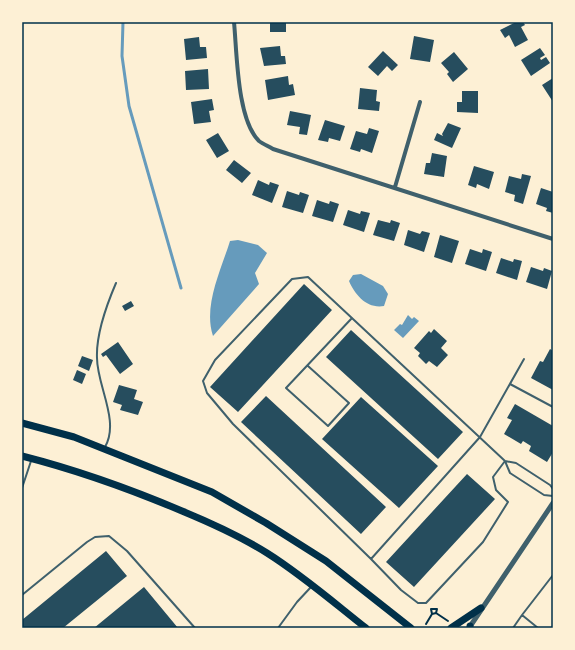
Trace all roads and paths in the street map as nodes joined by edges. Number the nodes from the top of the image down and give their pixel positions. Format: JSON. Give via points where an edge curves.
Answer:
{"nodes":[{"id":1,"x":234,"y":22,"type":"edge"},
{"id":2,"x":420,"y":102,"type":"dead end"},
{"id":3,"x":395,"y":187,"type":"junction"},
{"id":4,"x":553,"y":239,"type":"edge"},
{"id":5,"x":116,"y":283,"type":"dead end"},
{"id":6,"x":352,"y":318,"type":"junction"},
{"id":7,"x":524,"y":359,"type":"dead end"},
{"id":8,"x":308,"y":366,"type":"junction"},
{"id":9,"x":510,"y":384,"type":"junction"},
{"id":10,"x":553,"y":407,"type":"edge"},
{"id":11,"x":22,"y":423,"type":"edge"},
{"id":12,"x":480,"y":436,"type":"junction"},
{"id":13,"x":104,"y":448,"type":"junction"},
{"id":14,"x":22,"y":456,"type":"edge"},
{"id":15,"x":31,"y":458,"type":"junction"},
{"id":16,"x":505,"y":461,"type":"junction"},
{"id":17,"x":22,"y":488,"type":"edge"},
{"id":18,"x":553,"y":489,"type":"edge"},
{"id":19,"x":553,"y":496,"type":"edge"},
{"id":20,"x":553,"y":503,"type":"edge"},
{"id":21,"x":371,"y":558,"type":"junction"},
{"id":22,"x":553,"y":576,"type":"edge"},
{"id":23,"x":312,"y":585,"type":"junction"},
{"id":24,"x":22,"y":595,"type":"edge"},
{"id":25,"x":481,"y":608,"type":"junction"},
{"id":26,"x":436,"y":613,"type":"junction"},
{"id":27,"x":432,"y":614,"type":"junction"},
{"id":28,"x":522,"y":615,"type":"junction"},
{"id":29,"x":426,"y":624,"type":"dead end"},
{"id":30,"x":450,"y":625,"type":"edge"},
{"id":31,"x":469,"y":627,"type":"edge"},
{"id":32,"x":195,"y":628,"type":"edge"},
{"id":33,"x":278,"y":628,"type":"edge"},
{"id":34,"x":366,"y":628,"type":"edge"},
{"id":35,"x":411,"y":628,"type":"edge"},
{"id":36,"x":513,"y":628,"type":"edge"},
{"id":37,"x":538,"y":628,"type":"edge"}],
"edges":[{"from":1,"to":3,"type":"street","via":[[243,112],[259,141],[272,149]]},
{"from":2,"to":3,"type":"street"},
{"from":3,"to":4,"type":"street"},
{"from":5,"to":13,"type":"lane","via":[[104,310],[96,358],[111,427],[110,439]]},
{"from":6,"to":8,"type":"lane"},
{"from":6,"to":12,"type":"lane"},
{"from":6,"to":21,"type":"lane","via":[[308,277],[292,279],[215,360],[203,380],[207,393],[233,424]]},
{"from":7,"to":9,"type":"lane"},
{"from":8,"to":8,"type":"lane","via":[[286,388],[328,426],[349,403]]},
{"from":9,"to":10,"type":"lane"},
{"from":9,"to":12,"type":"lane"},
{"from":11,"to":13,"type":"highway"},
{"from":12,"to":16,"type":"lane"},
{"from":12,"to":21,"type":"lane"},
{"from":13,"to":35,"type":"highway","via":[[212,492],[266,523],[326,561]]},
{"from":14,"to":15,"type":"highway"},
{"from":15,"to":17,"type":"lane"},
{"from":15,"to":23,"type":"highway","via":[[131,489],[218,527],[265,552]]},
{"from":16,"to":18,"type":"lane","via":[[516,463]]},
{"from":16,"to":19,"type":"lane","via":[[510,473],[544,495]]},
{"from":16,"to":21,"type":"lane","via":[[493,477],[496,490],[508,502],[483,542],[426,603],[418,604],[400,590]]},
{"from":20,"to":25,"type":"street"},
{"from":22,"to":28,"type":"lane"},
{"from":23,"to":33,"type":"lane"},
{"from":23,"to":34,"type":"highway"},
{"from":24,"to":32,"type":"lane","via":[[91,539],[110,536],[127,551]]},
{"from":25,"to":30,"type":"highway"},
{"from":25,"to":31,"type":"street"},
{"from":26,"to":27,"type":"path"},
{"from":26,"to":27,"type":"path","via":[[436,609],[433,608],[430,611]]},
{"from":26,"to":30,"type":"path"},
{"from":27,"to":29,"type":"path"},
{"from":28,"to":36,"type":"lane"},
{"from":28,"to":37,"type":"lane"}]}
